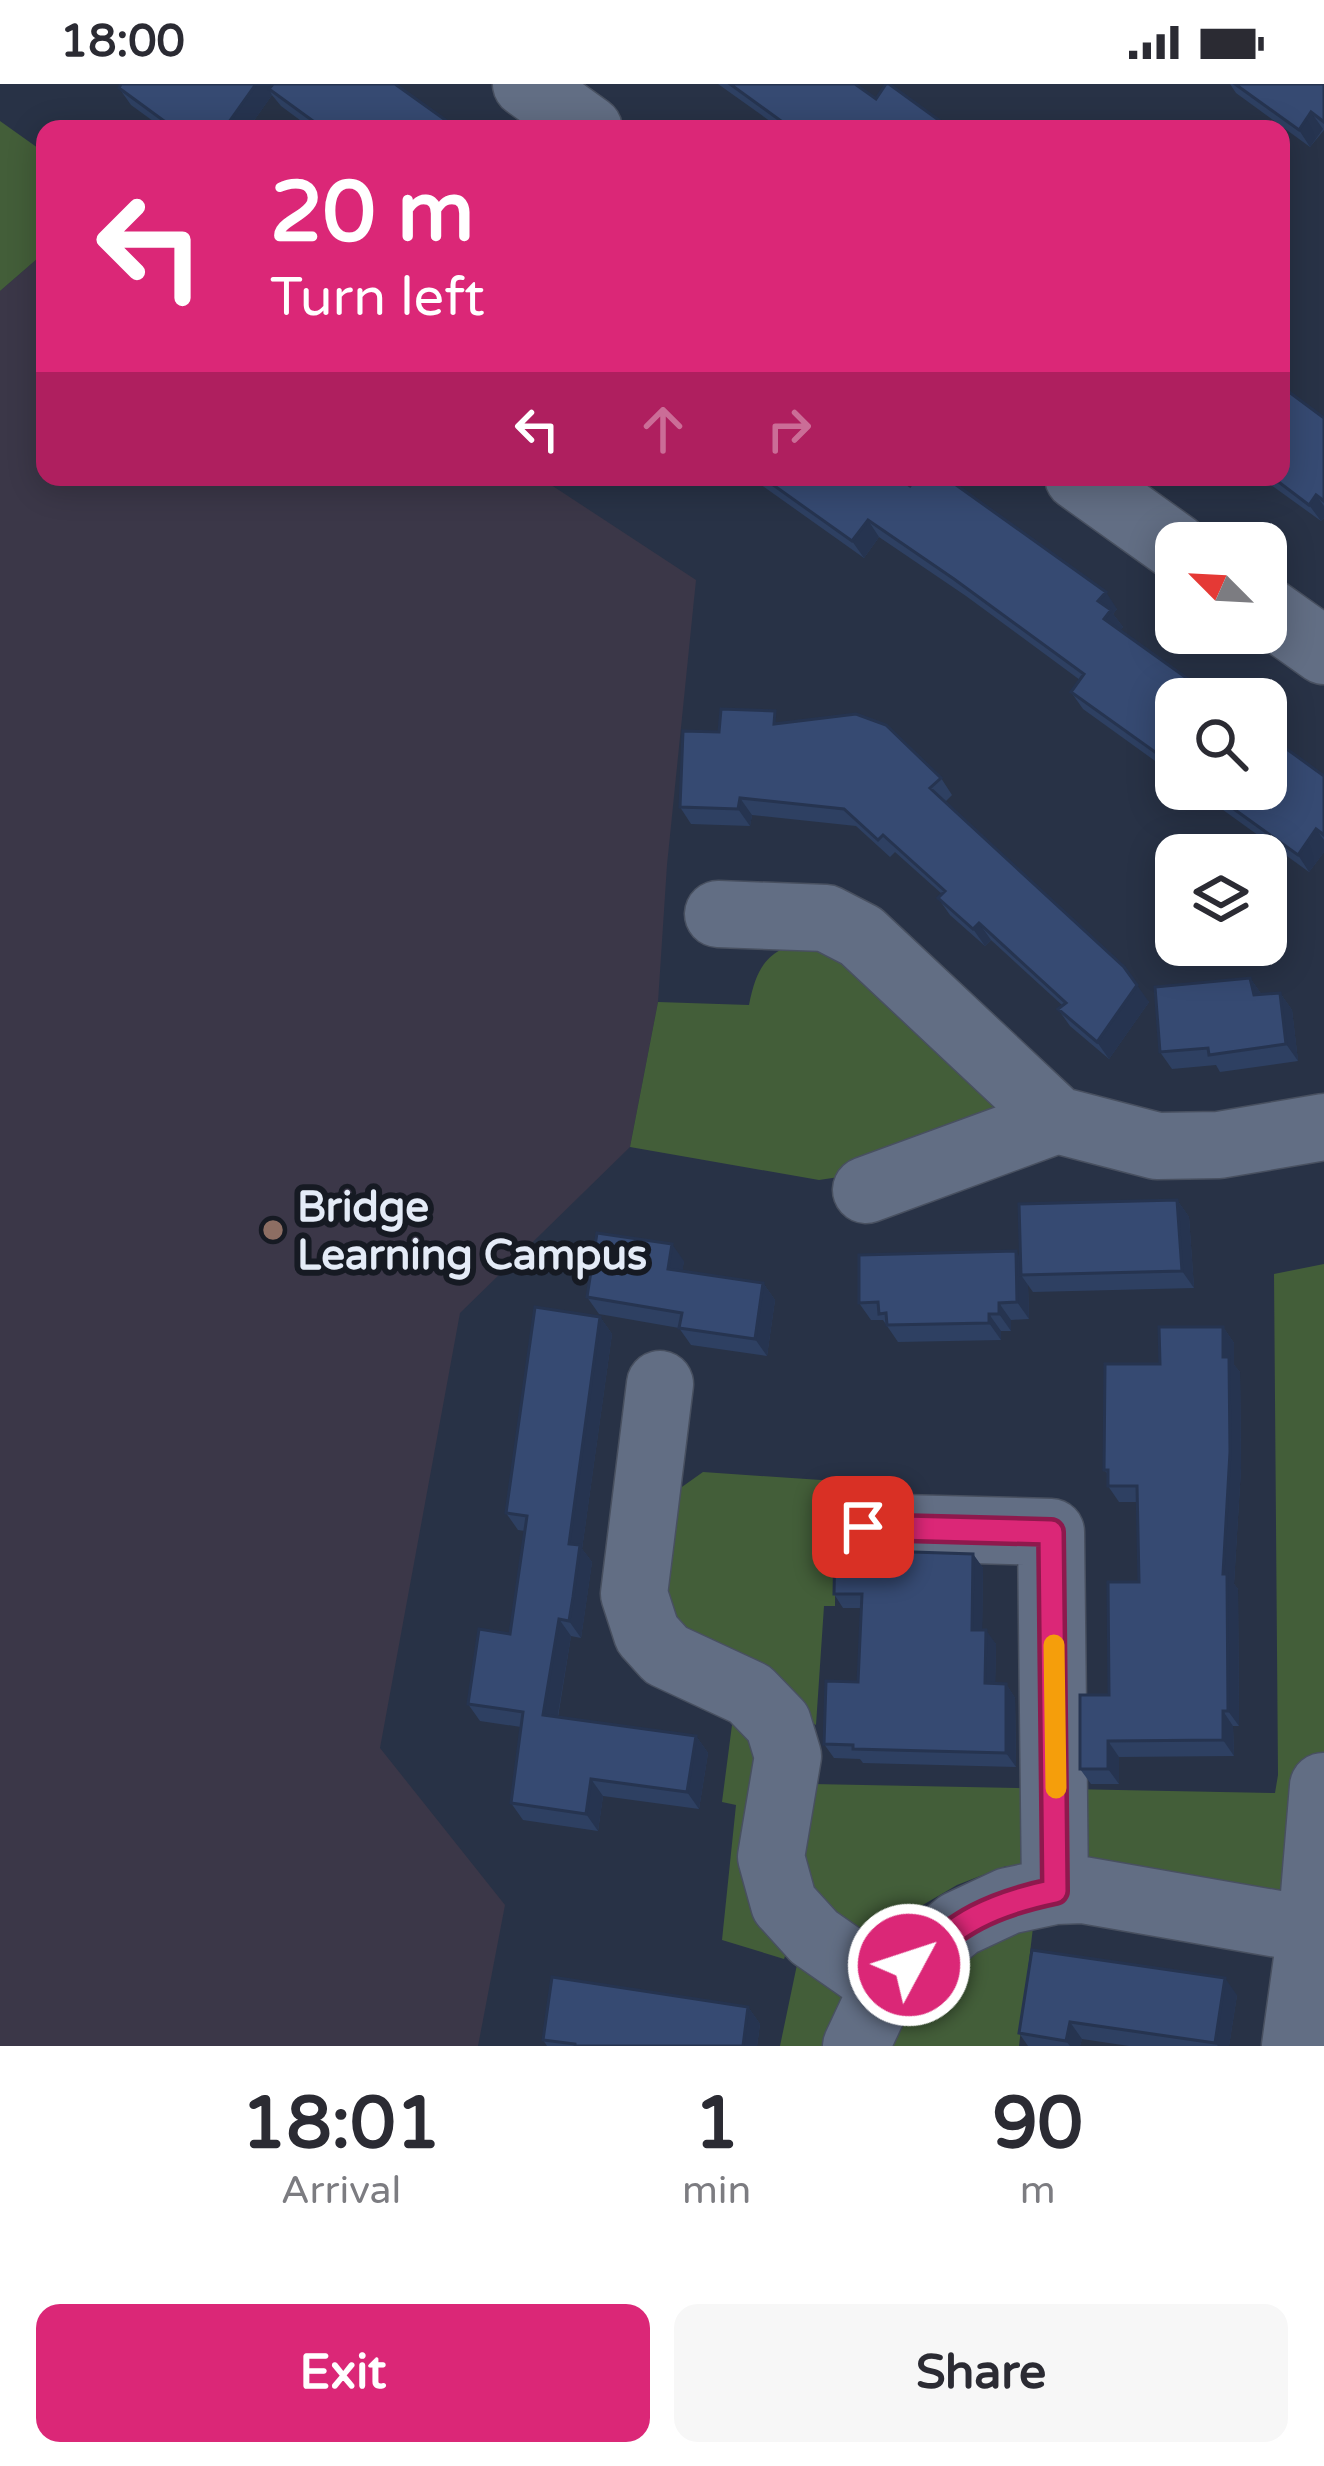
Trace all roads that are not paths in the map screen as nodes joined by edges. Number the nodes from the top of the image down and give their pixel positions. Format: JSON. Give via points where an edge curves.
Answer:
{"nodes":[{"id":1,"x":526,"y":84,"type":"edge"},
{"id":2,"x":576,"y":120,"type":"edge"},
{"id":3,"x":1091,"y":486,"type":"edge"},
{"id":4,"x":1155,"y":532,"type":"edge"},
{"id":5,"x":1287,"y":625,"type":"edge"},
{"id":6,"x":1324,"y":651,"type":"edge"},
{"id":7,"x":718,"y":914,"type":"dead end"},
{"id":8,"x":1057,"y":1120,"type":"junction"},
{"id":9,"x":1324,"y":1127,"type":"edge"},
{"id":10,"x":866,"y":1190,"type":"dead end"},
{"id":11,"x":660,"y":1384,"type":"dead end"},
{"id":12,"x":863,"y":1527,"type":"dead end"},
{"id":13,"x":1323,"y":1786,"type":"edge"},
{"id":14,"x":1055,"y":1891,"type":"junction"},
{"id":15,"x":1318,"y":1931,"type":"edge"},
{"id":16,"x":884,"y":1986,"type":"junction"},
{"id":17,"x":856,"y":2046,"type":"edge"},
{"id":18,"x":1295,"y":2046,"type":"edge"}],
"edges":[{"from":1,"to":2,"type":"street"},
{"from":3,"to":4,"type":"street"},
{"from":5,"to":6,"type":"street"},
{"from":7,"to":8,"type":"street","via":[[826,918],[861,936]]},
{"from":8,"to":9,"type":"street","via":[[1156,1146],[1219,1145]]},
{"from":8,"to":10,"type":"street"},
{"from":11,"to":16,"type":"street","via":[[634,1594],[646,1634],[666,1655],[750,1694],[778,1723],[788,1756],[771,1857],[784,1904]]},
{"from":12,"to":14,"type":"street","via":[[1051,1532]]},
{"from":13,"to":15,"type":"street"},
{"from":14,"to":15,"type":"street"},
{"from":14,"to":16,"type":"street","via":[[959,1924]]},
{"from":15,"to":18,"type":"street"},
{"from":16,"to":17,"type":"street"}]}
